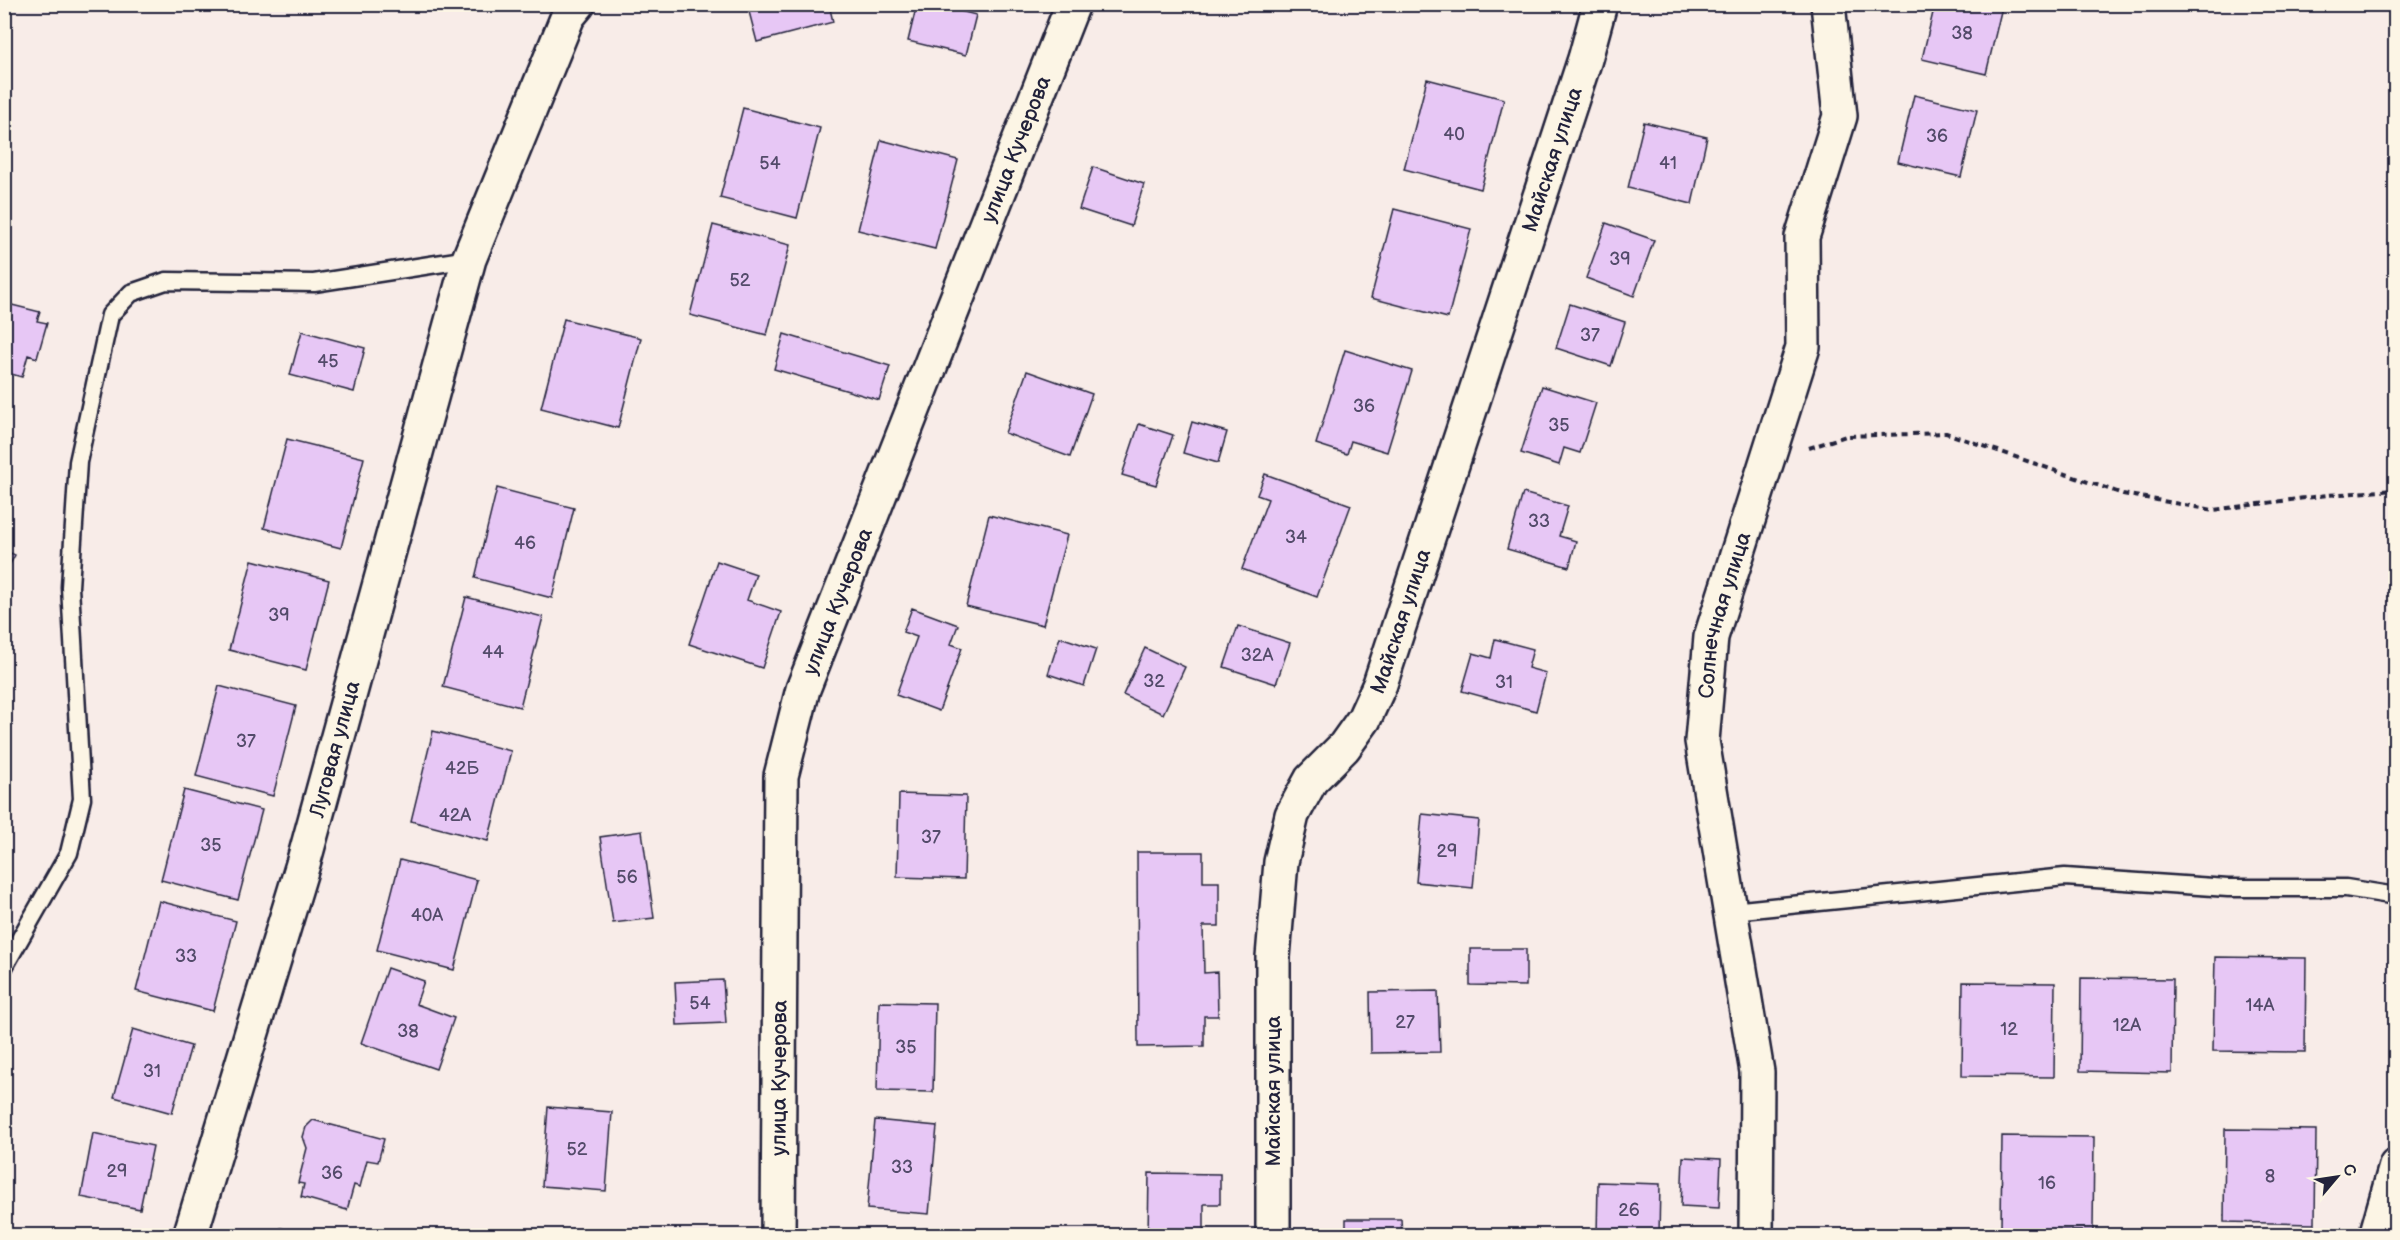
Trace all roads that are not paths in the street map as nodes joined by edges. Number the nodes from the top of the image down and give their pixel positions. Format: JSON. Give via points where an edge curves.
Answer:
{"nodes":[{"id":1,"x":578,"y":4,"type":"edge"},
{"id":2,"x":1073,"y":4,"type":"edge"},
{"id":3,"x":1600,"y":4,"type":"edge"},
{"id":4,"x":1828,"y":4,"type":"edge"},
{"id":5,"x":469,"y":260,"type":"junction"},
{"id":6,"x":2396,"y":896,"type":"edge"},
{"id":7,"x":1732,"y":911,"type":"junction"},
{"id":8,"x":4,"y":967,"type":"edge"},
{"id":9,"x":2396,"y":1166,"type":"edge"},
{"id":10,"x":190,"y":1236,"type":"edge"},
{"id":11,"x":778,"y":1236,"type":"edge"},
{"id":12,"x":1273,"y":1236,"type":"edge"},
{"id":13,"x":1756,"y":1236,"type":"edge"},
{"id":14,"x":2376,"y":1236,"type":"edge"}],
"edges":[{"from":1,"to":5,"type":"street","name":"Луговая улица","via":[[568,16]]},
{"from":2,"to":11,"type":"street","name":"улица Кучерова","via":[[803,689],[781,776]]},
{"from":3,"to":12,"type":"street","name":"Майская улица","via":[[1380,684],[1364,719],[1344,747],[1311,780],[1292,814],[1281,862],[1273,957]]},
{"from":4,"to":7,"type":"street","name":"Солнечная улица","via":[[1840,116],[1802,237],[1803,347],[1711,637],[1702,741]]},
{"from":5,"to":8,"type":"lane","via":[[314,283],[166,281],[131,293],[110,315],[78,462],[70,588],[82,799],[69,853]]},
{"from":5,"to":10,"type":"street","name":"Луговая улица","via":[[303,864]]},
{"from":6,"to":7,"type":"lane","via":[[2346,888],[2228,888],[2065,877]]},
{"from":7,"to":13,"type":"street","name":"Солнечная улица","via":[[1757,1072]]},
{"from":9,"to":14,"type":"street"}]}
